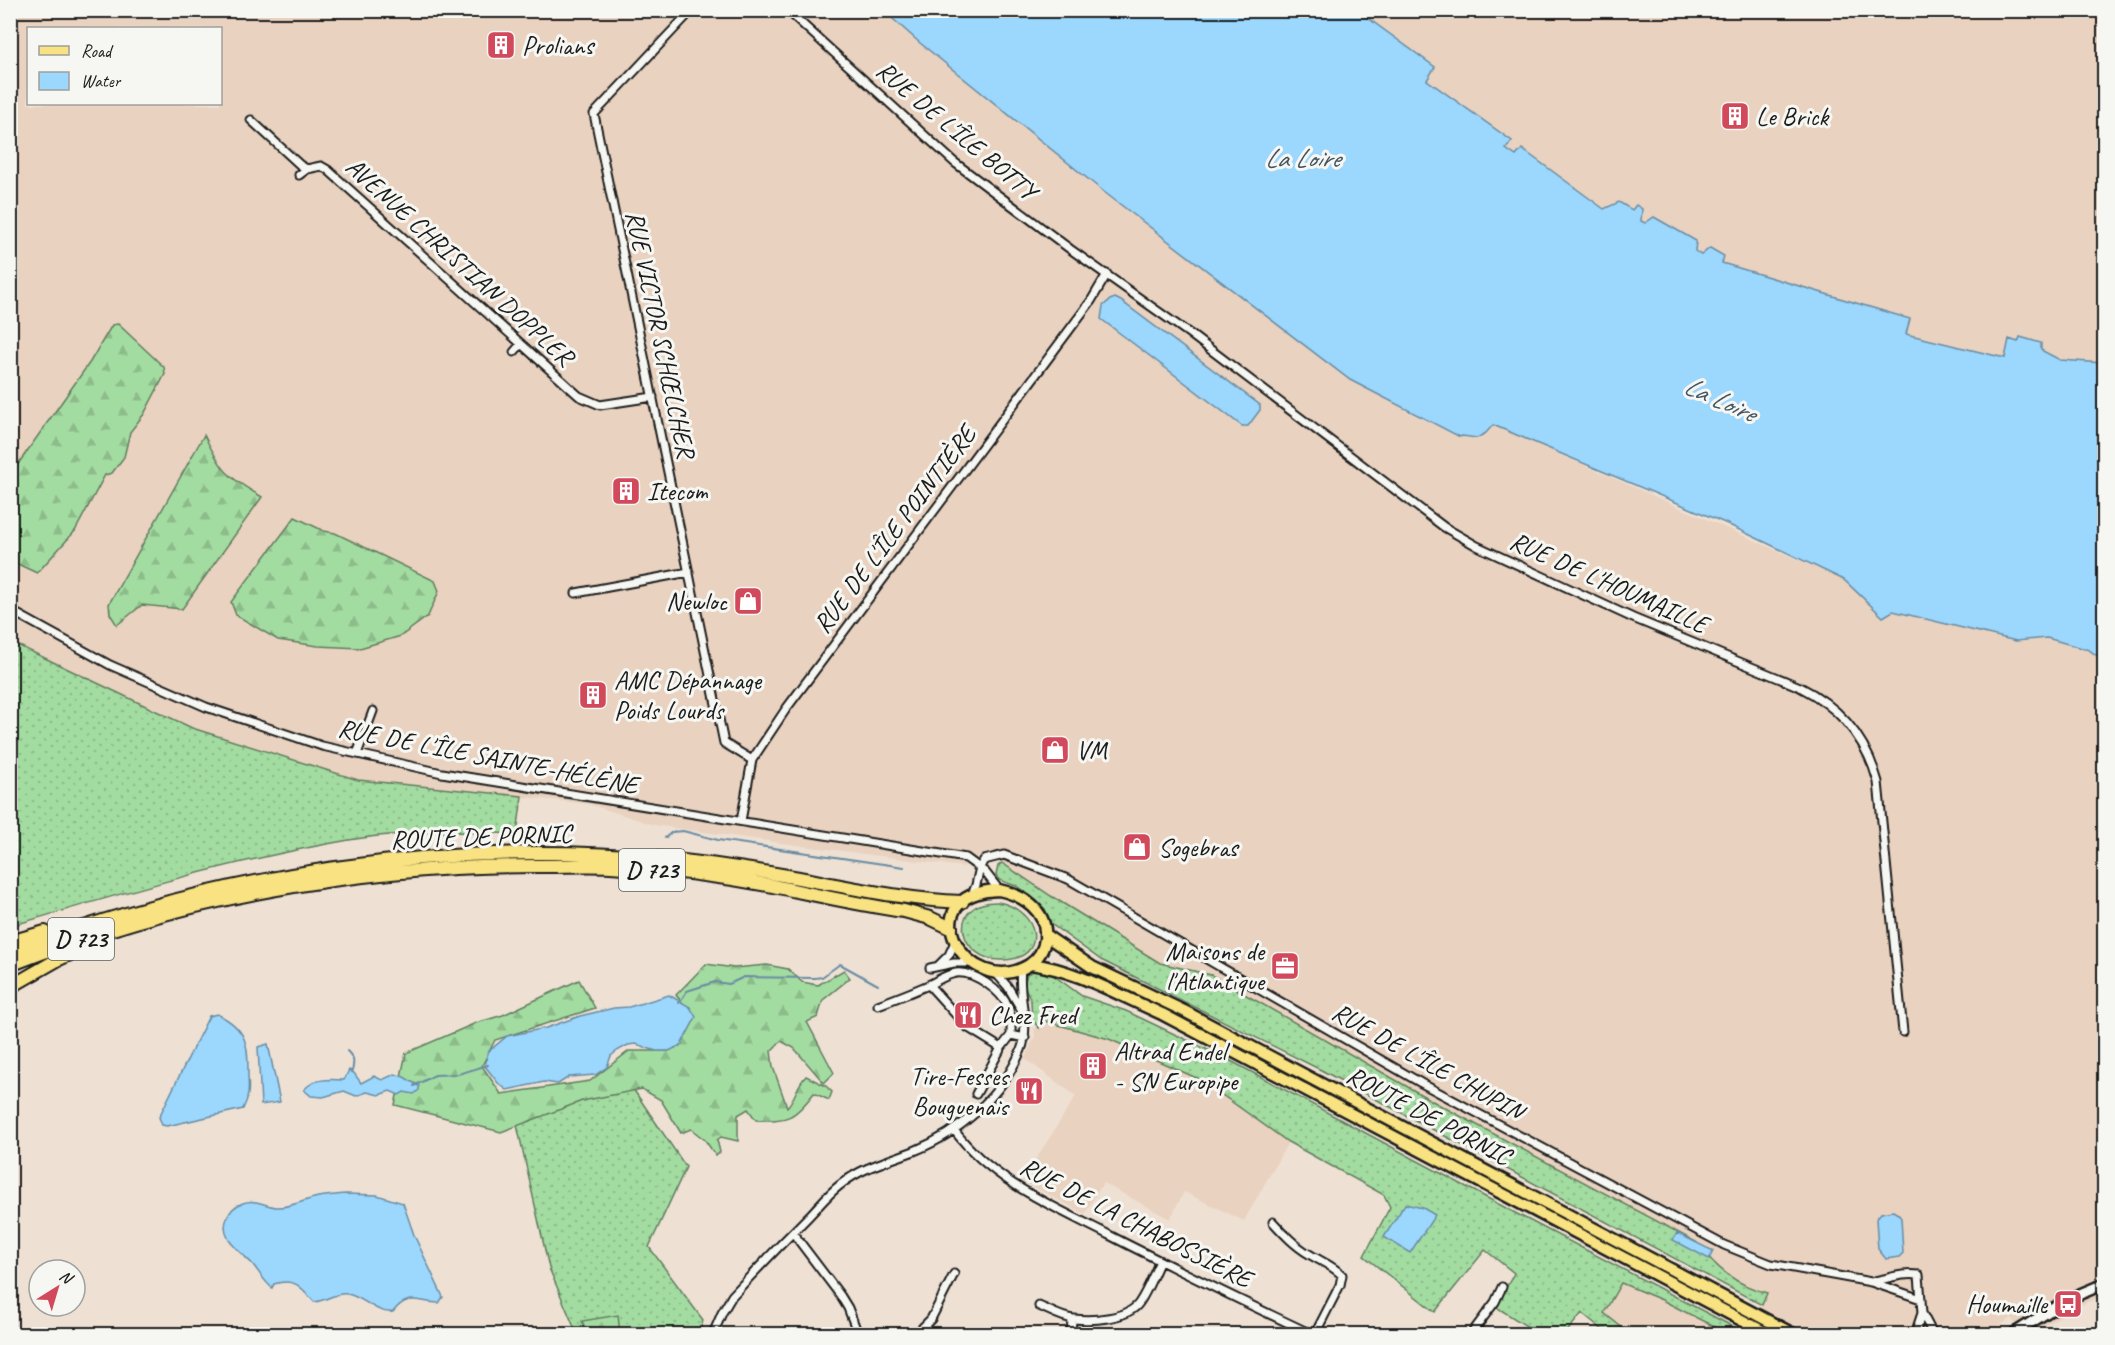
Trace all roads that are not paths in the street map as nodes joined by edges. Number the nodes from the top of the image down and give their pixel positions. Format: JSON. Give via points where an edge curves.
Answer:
{"nodes":[{"id":1,"x":692,"y":10,"type":"edge"},
{"id":2,"x":787,"y":10,"type":"edge"},
{"id":3,"x":250,"y":120,"type":"dead end"},
{"id":4,"x":307,"y":169,"type":"junction"},
{"id":5,"x":299,"y":175,"type":"dead end"},
{"id":6,"x":1107,"y":274,"type":"junction"},
{"id":7,"x":521,"y":344,"type":"junction"},
{"id":8,"x":514,"y":352,"type":"dead end"},
{"id":9,"x":654,"y":397,"type":"junction"},
{"id":10,"x":689,"y":572,"type":"junction"},
{"id":11,"x":576,"y":593,"type":"dead end"},
{"id":12,"x":10,"y":610,"type":"edge"},
{"id":13,"x":373,"y":711,"type":"dead end"},
{"id":14,"x":357,"y":754,"type":"junction"},
{"id":15,"x":752,"y":760,"type":"junction"},
{"id":16,"x":741,"y":821,"type":"junction"},
{"id":17,"x":980,"y":867,"type":"junction"},
{"id":18,"x":999,"y":890,"type":"junction"},
{"id":19,"x":967,"y":898,"type":"junction"},
{"id":20,"x":153,"y":918,"type":"junction"},
{"id":21,"x":951,"y":928,"type":"junction"},
{"id":22,"x":69,"y":931,"type":"junction"},
{"id":23,"x":1045,"y":935,"type":"junction"},
{"id":24,"x":10,"y":942,"type":"edge"},
{"id":25,"x":954,"y":944,"type":"junction"},
{"id":26,"x":10,"y":953,"type":"edge"},
{"id":27,"x":973,"y":963,"type":"junction"},
{"id":28,"x":10,"y":965,"type":"edge"},
{"id":29,"x":939,"y":965,"type":"junction"},
{"id":30,"x":1026,"y":966,"type":"junction"},
{"id":31,"x":930,"y":968,"type":"dead end"},
{"id":32,"x":995,"y":972,"type":"junction"},
{"id":33,"x":929,"y":985,"type":"junction"},
{"id":34,"x":10,"y":987,"type":"edge"},
{"id":35,"x":878,"y":1005,"type":"dead end"},
{"id":36,"x":1023,"y":1013,"type":"junction"},
{"id":37,"x":1903,"y":1032,"type":"dead end"},
{"id":38,"x":1011,"y":1035,"type":"junction"},
{"id":39,"x":1025,"y":1038,"type":"junction"},
{"id":40,"x":1001,"y":1048,"type":"junction"},
{"id":41,"x":976,"y":1094,"type":"dead end"},
{"id":42,"x":954,"y":1130,"type":"junction"},
{"id":43,"x":1273,"y":1222,"type":"dead end"},
{"id":44,"x":793,"y":1233,"type":"junction"},
{"id":45,"x":1160,"y":1261,"type":"junction"},
{"id":46,"x":954,"y":1274,"type":"dead end"},
{"id":47,"x":1871,"y":1282,"type":"junction"},
{"id":48,"x":2104,"y":1284,"type":"edge"},
{"id":49,"x":1502,"y":1287,"type":"dead end"},
{"id":50,"x":1921,"y":1299,"type":"junction"},
{"id":51,"x":1039,"y":1306,"type":"dead end"},
{"id":52,"x":1922,"y":1313,"type":"junction"},
{"id":53,"x":1072,"y":1319,"type":"junction"},
{"id":54,"x":1298,"y":1328,"type":"junction"},
{"id":55,"x":713,"y":1335,"type":"edge"},
{"id":56,"x":858,"y":1335,"type":"edge"},
{"id":57,"x":916,"y":1335,"type":"edge"},
{"id":58,"x":1071,"y":1335,"type":"edge"},
{"id":59,"x":1291,"y":1335,"type":"edge"},
{"id":60,"x":1313,"y":1335,"type":"edge"},
{"id":61,"x":1471,"y":1335,"type":"edge"},
{"id":62,"x":1768,"y":1335,"type":"edge"},
{"id":63,"x":1793,"y":1335,"type":"edge"},
{"id":64,"x":1915,"y":1335,"type":"edge"},
{"id":65,"x":1933,"y":1335,"type":"edge"},
{"id":66,"x":2013,"y":1335,"type":"edge"}],
"edges":[{"from":1,"to":9,"type":"street","name":"RUE VICTOR SCHŒLCHER","via":[[594,114]]},
{"from":2,"to":6,"type":"street","name":"RUE DE L'ÎLE BOTTY","via":[[954,162]]},
{"from":3,"to":4,"type":"street","name":"AVENUE CHRISTIAN DOPPLER"},
{"from":4,"to":5,"type":"street"},
{"from":4,"to":7,"type":"street","name":"AVENUE CHRISTIAN DOPPLER","via":[[321,166],[327,170]]},
{"from":6,"to":15,"type":"street","name":"RUE DE L'ÎLE POINTIÈRE","via":[[1091,301]]},
{"from":6,"to":37,"type":"street","name":"RUE DE L'HOUMAILLE","via":[[1452,533],[1633,618],[1800,687],[1844,717],[1867,750],[1878,782]]},
{"from":7,"to":8,"type":"street"},
{"from":7,"to":9,"type":"street","name":"AVENUE CHRISTIAN DOPPLER","via":[[579,396],[595,404]]},
{"from":9,"to":10,"type":"street","name":"RUE VICTOR SCHŒLCHER"},
{"from":10,"to":11,"type":"street"},
{"from":10,"to":15,"type":"street","name":"RUE VICTOR SCHŒLCHER","via":[[724,743]]},
{"from":12,"to":14,"type":"street","name":"RUE DE L'ÎLE SAINTE-HÉLÈNE","via":[[110,665],[206,706]]},
{"from":13,"to":14,"type":"street"},
{"from":14,"to":16,"type":"street","name":"RUE DE L'ÎLE SAINTE-HÉLÈNE","via":[[442,773]]},
{"from":15,"to":16,"type":"street","name":"RUE DE L'ÎLE POINTIÈRE"},
{"from":16,"to":17,"type":"street","name":"RUE DE L'ÎLE SAINTE-HÉLÈNE","via":[[966,858]]},
{"from":17,"to":18,"type":"street"},
{"from":17,"to":19,"type":"street","via":[[976,885]]},
{"from":17,"to":47,"type":"street","name":"RUE DE L'ÎLE CHUPIN","via":[[984,861],[1004,855],[1068,879],[1421,1083],[1724,1245],[1771,1264]]},
{"from":18,"to":19,"type":"main road"},
{"from":18,"to":23,"type":"main road","via":[[1017,895],[1031,905],[1043,920]]},
{"from":19,"to":21,"type":"main road","via":[[953,916]]},
{"from":19,"to":22,"type":"highway","name":"ROUTE DE PORNIC","number":"D 723","via":[[880,893],[663,859],[504,854],[400,860],[279,876],[198,894]]},
{"from":20,"to":21,"type":"highway","name":"ROUTE DE PORNIC","number":"D 723","via":[[251,894],[402,871],[609,866],[772,886],[911,913]]},
{"from":20,"to":28,"type":"highway","name":"ROUTE DE PORNIC","number":"D 723"},
{"from":20,"to":34,"type":"highway","via":[[141,928],[57,960]]},
{"from":21,"to":25,"type":"main road"},
{"from":22,"to":24,"type":"highway","via":[[57,928]]},
{"from":22,"to":26,"type":"highway","name":"ROUTE DE PORNIC","number":"D 723"},
{"from":23,"to":30,"type":"main road","via":[[1043,949]]},
{"from":23,"to":63,"type":"main road","name":"ROUTE DE PORNIC","via":[[1092,967],[1184,1011]]},
{"from":25,"to":27,"type":"main road"},
{"from":25,"to":29,"type":"street"},
{"from":27,"to":29,"type":"street"},
{"from":27,"to":32,"type":"main road"},
{"from":29,"to":31,"type":"street"},
{"from":30,"to":32,"type":"main road"},
{"from":30,"to":36,"type":"street","via":[[1019,984]]},
{"from":30,"to":62,"type":"main road","name":"ROUTE DE PORNIC","via":[[1046,966],[1074,975],[1162,1014]]},
{"from":32,"to":36,"type":"street"},
{"from":33,"to":35,"type":"street"},
{"from":33,"to":38,"type":"street","via":[[958,972],[971,975],[1004,1000],[1009,1008]]},
{"from":33,"to":40,"type":"street","via":[[967,1027]]},
{"from":36,"to":39,"type":"street"},
{"from":38,"to":39,"type":"street"},
{"from":38,"to":40,"type":"street"},
{"from":39,"to":42,"type":"street","via":[[999,1087]]},
{"from":40,"to":41,"type":"street"},
{"from":42,"to":44,"type":"street","via":[[857,1173],[837,1186]]},
{"from":42,"to":45,"type":"street","name":"RUE DE LA CHABOSSIÈRE","via":[[969,1150],[1020,1189]]},
{"from":43,"to":60,"type":"street","via":[[1300,1247],[1342,1275]]},
{"from":44,"to":55,"type":"street","via":[[732,1296]]},
{"from":44,"to":56,"type":"street","via":[[840,1295]]},
{"from":45,"to":53,"type":"street","via":[[1132,1311],[1110,1318]]},
{"from":45,"to":54,"type":"street","name":"RUE DE LA CHABOSSIÈRE"},
{"from":46,"to":57,"type":"street","via":[[931,1319]]},
{"from":47,"to":50,"type":"street","name":"RUE DE L'ÎLE CHUPIN"},
{"from":47,"to":50,"type":"street","name":"RUE DE L'ÎLE CHUPIN","via":[[1902,1273],[1919,1275]]},
{"from":48,"to":66,"type":"street","via":[[2068,1299]]},
{"from":49,"to":61,"type":"street"},
{"from":50,"to":52,"type":"street"},
{"from":51,"to":53,"type":"street"},
{"from":52,"to":64,"type":"street"},
{"from":52,"to":65,"type":"street"},
{"from":53,"to":58,"type":"street"},
{"from":54,"to":59,"type":"street"},
{"from":54,"to":60,"type":"street","name":"RUE DE LA CHABOSSIÈRE"}]}
